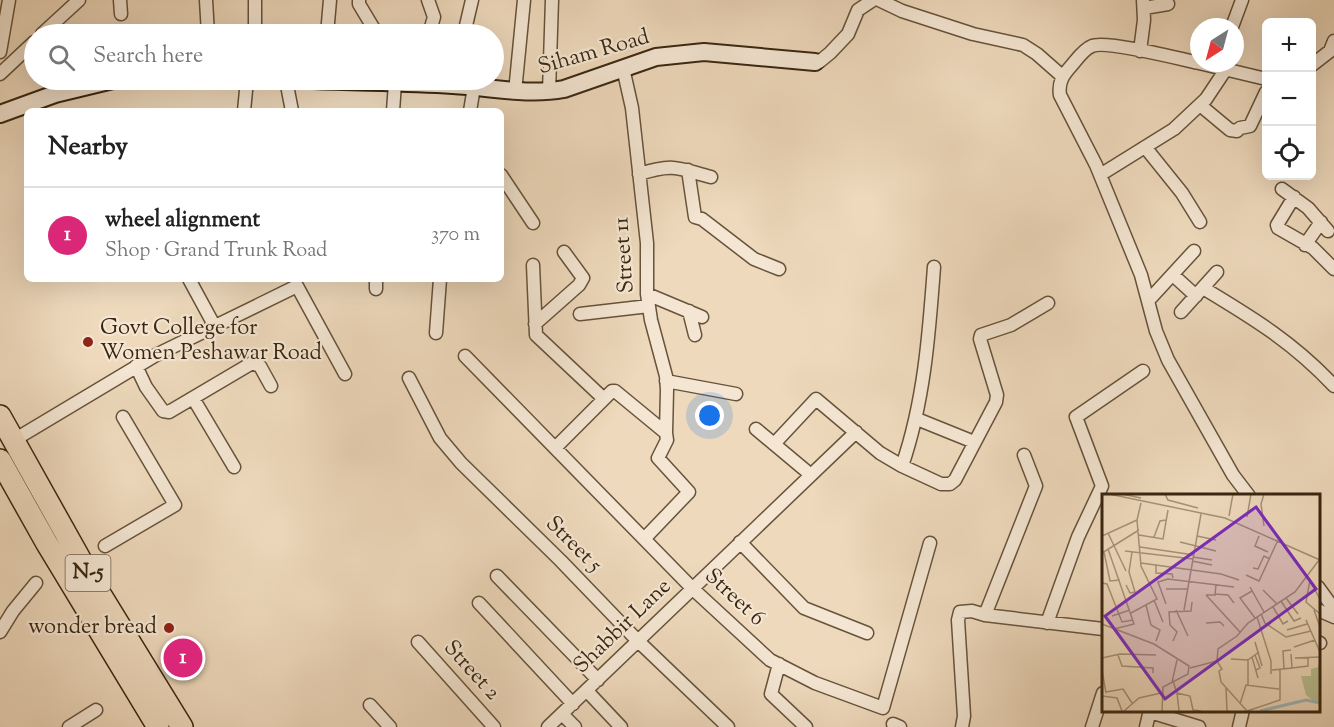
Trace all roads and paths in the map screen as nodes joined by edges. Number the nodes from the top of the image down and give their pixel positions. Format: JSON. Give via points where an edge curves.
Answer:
{"nodes":[{"id":1,"x":9,"y":0,"type":"edge"},
{"id":2,"x":79,"y":0,"type":"edge"},
{"id":3,"x":120,"y":0,"type":"edge"},
{"id":4,"x":206,"y":0,"type":"edge"},
{"id":5,"x":255,"y":0,"type":"edge"},
{"id":6,"x":330,"y":0,"type":"edge"},
{"id":7,"x":359,"y":0,"type":"edge"},
{"id":8,"x":428,"y":0,"type":"edge"},
{"id":9,"x":472,"y":0,"type":"edge"},
{"id":10,"x":524,"y":0,"type":"edge"},
{"id":11,"x":552,"y":0,"type":"edge"},
{"id":12,"x":873,"y":0,"type":"edge"},
{"id":13,"x":879,"y":0,"type":"edge"},
{"id":14,"x":1242,"y":0,"type":"edge"},
{"id":15,"x":1143,"y":4,"type":"edge"},
{"id":16,"x":1168,"y":4,"type":"dead end"},
{"id":17,"x":121,"y":14,"type":"dead end"},
{"id":18,"x":1235,"y":18,"type":"edge"},
{"id":19,"x":53,"y":24,"type":"edge"},
{"id":20,"x":207,"y":24,"type":"edge"},
{"id":21,"x":255,"y":24,"type":"edge"},
{"id":22,"x":328,"y":24,"type":"edge"},
{"id":23,"x":371,"y":24,"type":"edge"},
{"id":24,"x":432,"y":24,"type":"edge"},
{"id":25,"x":466,"y":24,"type":"edge"},
{"id":26,"x":1333,"y":49,"type":"edge"},
{"id":27,"x":24,"y":51,"type":"edge"},
{"id":28,"x":1140,"y":51,"type":"junction"},
{"id":29,"x":0,"y":52,"type":"edge"},
{"id":30,"x":1190,"y":61,"type":"edge"},
{"id":31,"x":1316,"y":61,"type":"edge"},
{"id":32,"x":815,"y":62,"type":"joint"},
{"id":33,"x":623,"y":68,"type":"junction"},
{"id":34,"x":1216,"y":72,"type":"edge"},
{"id":35,"x":1241,"y":72,"type":"edge"},
{"id":36,"x":0,"y":74,"type":"edge"},
{"id":37,"x":1062,"y":76,"type":"junction"},
{"id":38,"x":1262,"y":78,"type":"edge"},
{"id":39,"x":72,"y":90,"type":"edge"},
{"id":40,"x":246,"y":90,"type":"edge"},
{"id":41,"x":288,"y":90,"type":"edge"},
{"id":42,"x":405,"y":90,"type":"edge"},
{"id":43,"x":474,"y":90,"type":"edge"},
{"id":44,"x":499,"y":90,"type":"edge"},
{"id":45,"x":515,"y":92,"type":"junction"},
{"id":46,"x":549,"y":92,"type":"junction"},
{"id":47,"x":1262,"y":100,"type":"edge"},
{"id":48,"x":1200,"y":105,"type":"junction"},
{"id":49,"x":244,"y":108,"type":"edge"},
{"id":50,"x":291,"y":108,"type":"edge"},
{"id":51,"x":395,"y":108,"type":"edge"},
{"id":52,"x":470,"y":108,"type":"edge"},
{"id":53,"x":0,"y":114,"type":"edge"},
{"id":54,"x":1145,"y":147,"type":"junction"},
{"id":55,"x":688,"y":171,"type":"junction"},
{"id":56,"x":639,"y":174,"type":"junction"},
{"id":57,"x":1100,"y":175,"type":"junction"},
{"id":58,"x":711,"y":177,"type":"dead end"},
{"id":59,"x":504,"y":180,"type":"edge"},
{"id":60,"x":1282,"y":189,"type":"dead end"},
{"id":61,"x":1294,"y":197,"type":"junction"},
{"id":62,"x":1200,"y":222,"type":"dead end"},
{"id":63,"x":533,"y":223,"type":"dead end"},
{"id":64,"x":1305,"y":244,"type":"junction"},
{"id":65,"x":1194,"y":250,"type":"dead end"},
{"id":66,"x":564,"y":252,"type":"dead end"},
{"id":67,"x":533,"y":265,"type":"dead end"},
{"id":68,"x":934,"y":267,"type":"dead end"},
{"id":69,"x":779,"y":269,"type":"dead end"},
{"id":70,"x":1334,"y":269,"type":"edge"},
{"id":71,"x":1217,"y":272,"type":"dead end"},
{"id":72,"x":1173,"y":275,"type":"junction"},
{"id":73,"x":191,"y":282,"type":"edge"},
{"id":74,"x":440,"y":282,"type":"edge"},
{"id":75,"x":1200,"y":292,"type":"junction"},
{"id":76,"x":648,"y":300,"type":"junction"},
{"id":77,"x":1148,"y":301,"type":"junction"},
{"id":78,"x":1048,"y":303,"type":"dead end"},
{"id":79,"x":689,"y":311,"type":"junction"},
{"id":80,"x":1180,"y":312,"type":"dead end"},
{"id":81,"x":580,"y":314,"type":"dead end"},
{"id":82,"x":702,"y":317,"type":"dead end"},
{"id":83,"x":535,"y":324,"type":"junction"},
{"id":84,"x":214,"y":325,"type":"junction"},
{"id":85,"x":436,"y":333,"type":"dead end"},
{"id":86,"x":695,"y":335,"type":"dead end"},
{"id":87,"x":465,"y":356,"type":"dead end"},
{"id":88,"x":136,"y":366,"type":"junction"},
{"id":89,"x":1143,"y":371,"type":"dead end"},
{"id":90,"x":345,"y":374,"type":"dead end"},
{"id":91,"x":409,"y":378,"type":"dead end"},
{"id":92,"x":666,"y":381,"type":"junction"},
{"id":93,"x":271,"y":386,"type":"dead end"},
{"id":94,"x":1334,"y":386,"type":"edge"},
{"id":95,"x":736,"y":394,"type":"dead end"},
{"id":96,"x":192,"y":398,"type":"junction"},
{"id":97,"x":603,"y":398,"type":"junction"},
{"id":98,"x":0,"y":416,"type":"edge"},
{"id":99,"x":123,"y":417,"type":"dead end"},
{"id":100,"x":916,"y":419,"type":"junction"},
{"id":101,"x":0,"y":423,"type":"edge"},
{"id":102,"x":756,"y":429,"type":"dead end"},
{"id":103,"x":664,"y":432,"type":"junction"},
{"id":104,"x":856,"y":432,"type":"junction"},
{"id":105,"x":14,"y":440,"type":"junction"},
{"id":106,"x":974,"y":442,"type":"junction"},
{"id":107,"x":774,"y":444,"type":"junction"},
{"id":108,"x":556,"y":447,"type":"junction"},
{"id":109,"x":1024,"y":455,"type":"dead end"},
{"id":110,"x":0,"y":460,"type":"edge"},
{"id":111,"x":902,"y":466,"type":"junction"},
{"id":112,"x":234,"y":467,"type":"dead end"},
{"id":113,"x":811,"y":475,"type":"junction"},
{"id":114,"x":1247,"y":494,"type":"edge"},
{"id":115,"x":644,"y":539,"type":"junction"},
{"id":116,"x":740,"y":543,"type":"junction"},
{"id":117,"x":930,"y":543,"type":"dead end"},
{"id":118,"x":105,"y":546,"type":"dead end"},
{"id":119,"x":497,"y":576,"type":"dead end"},
{"id":120,"x":36,"y":583,"type":"dead end"},
{"id":121,"x":693,"y":589,"type":"junction"},
{"id":122,"x":1319,"y":590,"type":"edge"},
{"id":123,"x":478,"y":603,"type":"dead end"},
{"id":124,"x":1334,"y":609,"type":"edge"},
{"id":125,"x":1319,"y":611,"type":"edge"},
{"id":126,"x":985,"y":615,"type":"junction"},
{"id":127,"x":1334,"y":617,"type":"edge"},
{"id":128,"x":1047,"y":623,"type":"junction"},
{"id":129,"x":1102,"y":629,"type":"edge"},
{"id":130,"x":0,"y":632,"type":"edge"},
{"id":131,"x":867,"y":633,"type":"dead end"},
{"id":132,"x":638,"y":640,"type":"junction"},
{"id":133,"x":418,"y":642,"type":"dead end"},
{"id":134,"x":779,"y":664,"type":"junction"},
{"id":135,"x":597,"y":680,"type":"junction"},
{"id":136,"x":586,"y":691,"type":"junction"},
{"id":137,"x":1102,"y":696,"type":"edge"},
{"id":138,"x":573,"y":704,"type":"junction"},
{"id":139,"x":370,"y":705,"type":"dead end"},
{"id":140,"x":96,"y":710,"type":"dead end"},
{"id":141,"x":1150,"y":712,"type":"edge"},
{"id":142,"x":1153,"y":712,"type":"edge"},
{"id":143,"x":1243,"y":712,"type":"edge"},
{"id":144,"x":563,"y":715,"type":"junction"},
{"id":145,"x":69,"y":727,"type":"edge"},
{"id":146,"x":158,"y":727,"type":"edge"},
{"id":147,"x":182,"y":727,"type":"edge"},
{"id":148,"x":390,"y":727,"type":"edge"},
{"id":149,"x":494,"y":727,"type":"edge"},
{"id":150,"x":548,"y":727,"type":"edge"},
{"id":151,"x":575,"y":727,"type":"edge"},
{"id":152,"x":621,"y":727,"type":"edge"},
{"id":153,"x":728,"y":727,"type":"edge"},
{"id":154,"x":806,"y":727,"type":"edge"},
{"id":155,"x":962,"y":727,"type":"edge"},
{"id":156,"x":1092,"y":727,"type":"edge"},
{"id":157,"x":1146,"y":727,"type":"edge"},
{"id":158,"x":1199,"y":727,"type":"edge"},
{"id":159,"x":1239,"y":727,"type":"edge"}],
"edges":[{"from":1,"to":29,"type":"street"},
{"from":2,"to":19,"type":"street"},
{"from":3,"to":17,"type":"street"},
{"from":4,"to":20,"type":"street"},
{"from":5,"to":21,"type":"street"},
{"from":6,"to":22,"type":"street"},
{"from":7,"to":23,"type":"street"},
{"from":8,"to":24,"type":"street","via":[[434,17]]},
{"from":9,"to":25,"type":"street"},
{"from":10,"to":45,"type":"street"},
{"from":11,"to":46,"type":"street"},
{"from":12,"to":32,"type":"street","via":[[858,10],[848,34]]},
{"from":13,"to":37,"type":"street","via":[[974,34],[1023,45]]},
{"from":14,"to":18,"type":"street"},
{"from":15,"to":16,"type":"street"},
{"from":15,"to":28,"type":"street"},
{"from":26,"to":31,"type":"street"},
{"from":27,"to":36,"type":"street"},
{"from":28,"to":30,"type":"street"},
{"from":28,"to":37,"type":"street","via":[[1091,46]]},
{"from":32,"to":33,"type":"street","name":"Siham Road","via":[[705,52],[656,57]]},
{"from":33,"to":46,"type":"street","name":"Siham Road"},
{"from":33,"to":56,"type":"street","name":"Street 11"},
{"from":34,"to":48,"type":"street"},
{"from":35,"to":38,"type":"street"},
{"from":37,"to":57,"type":"street","via":[[1061,101]]},
{"from":39,"to":53,"type":"street"},
{"from":40,"to":49,"type":"street"},
{"from":41,"to":50,"type":"street"},
{"from":42,"to":51,"type":"street"},
{"from":43,"to":52,"type":"street"},
{"from":44,"to":45,"type":"street","name":"Siham Road"},
{"from":45,"to":46,"type":"street","name":"Siham Road"},
{"from":47,"to":48,"type":"street","via":[[1250,126],[1237,131],[1230,130]]},
{"from":48,"to":54,"type":"street","via":[[1174,129]]},
{"from":54,"to":57,"type":"street"},
{"from":54,"to":62,"type":"street"},
{"from":55,"to":56,"type":"street","via":[[670,166]]},
{"from":55,"to":58,"type":"street"},
{"from":55,"to":69,"type":"street","via":[[695,217],[754,259]]},
{"from":56,"to":76,"type":"street","name":"Street 11","via":[[647,243]]},
{"from":57,"to":77,"type":"street"},
{"from":59,"to":63,"type":"street"},
{"from":60,"to":61,"type":"street"},
{"from":61,"to":64,"type":"street","via":[[1277,225]]},
{"from":61,"to":64,"type":"street","via":[[1325,226]]},
{"from":64,"to":70,"type":"street"},
{"from":65,"to":72,"type":"street"},
{"from":66,"to":83,"type":"street","via":[[583,278]]},
{"from":67,"to":83,"type":"street"},
{"from":68,"to":100,"type":"street","via":[[928,350]]},
{"from":71,"to":75,"type":"street"},
{"from":72,"to":75,"type":"street"},
{"from":72,"to":77,"type":"street"},
{"from":73,"to":84,"type":"street"},
{"from":74,"to":85,"type":"street"},
{"from":75,"to":80,"type":"street"},
{"from":75,"to":94,"type":"street","via":[[1287,341]]},
{"from":76,"to":79,"type":"street"},
{"from":76,"to":81,"type":"street"},
{"from":76,"to":92,"type":"street","name":"Street 11"},
{"from":77,"to":114,"type":"street","via":[[1168,360]]},
{"from":78,"to":106,"type":"street","via":[[1011,325],[981,335],[997,395]]},
{"from":79,"to":82,"type":"street"},
{"from":79,"to":86,"type":"street"},
{"from":83,"to":97,"type":"street","via":[[536,335]]},
{"from":84,"to":88,"type":"street"},
{"from":84,"to":90,"type":"street","via":[[297,286]]},
{"from":87,"to":108,"type":"street","name":"Street 6"},
{"from":88,"to":96,"type":"street","via":[[163,411],[169,412]]},
{"from":88,"to":105,"type":"street"},
{"from":89,"to":128,"type":"street","via":[[1076,417],[1102,486],[1078,537]]},
{"from":91,"to":132,"type":"street","name":"Street 5","via":[[440,438],[461,463]]},
{"from":92,"to":95,"type":"street"},
{"from":92,"to":103,"type":"street","name":"Street 11"},
{"from":93,"to":96,"type":"street","via":[[260,366],[252,363]]},
{"from":96,"to":112,"type":"street"},
{"from":97,"to":103,"type":"street","via":[[615,391]]},
{"from":97,"to":108,"type":"street"},
{"from":98,"to":105,"type":"highway","number":"N-5"},
{"from":99,"to":118,"type":"street","via":[[174,505]]},
{"from":100,"to":106,"type":"street"},
{"from":100,"to":111,"type":"street"},
{"from":101,"to":105,"type":"highway"},
{"from":102,"to":107,"type":"street"},
{"from":103,"to":115,"type":"street","name":"Street 11","via":[[667,440],[657,458],[689,492]]},
{"from":104,"to":107,"type":"street","via":[[816,399]]},
{"from":104,"to":111,"type":"street"},
{"from":104,"to":113,"type":"street","name":"Shabbir Lane"},
{"from":105,"to":147,"type":"highway","number":"N-5","via":[[94,584]]},
{"from":106,"to":111,"type":"street","via":[[950,484],[941,484]]},
{"from":107,"to":113,"type":"street"},
{"from":108,"to":115,"type":"street","name":"Street 6"},
{"from":109,"to":126,"type":"street","via":[[1036,486]]},
{"from":110,"to":146,"type":"highway","number":"N-5"},
{"from":113,"to":116,"type":"street","name":"Shabbir Lane"},
{"from":115,"to":121,"type":"street","name":"Street 6"},
{"from":116,"to":121,"type":"street","name":"Shabbir Lane"},
{"from":116,"to":131,"type":"street","via":[[804,608]]},
{"from":117,"to":134,"type":"street","name":"Street 6","via":[[883,708],[815,683]]},
{"from":119,"to":135,"type":"street"},
{"from":120,"to":130,"type":"street"},
{"from":121,"to":132,"type":"street","name":"Shabbir Lane"},
{"from":121,"to":134,"type":"street","name":"Street 6"},
{"from":122,"to":124,"type":"street"},
{"from":123,"to":138,"type":"street"},
{"from":125,"to":127,"type":"street"},
{"from":126,"to":128,"type":"street"},
{"from":126,"to":155,"type":"street","via":[[964,611],[958,620]]},
{"from":128,"to":129,"type":"street"},
{"from":132,"to":135,"type":"street","name":"Shabbir Lane"},
{"from":132,"to":153,"type":"street","name":"Street 5"},
{"from":133,"to":149,"type":"street","name":"Street 2"},
{"from":134,"to":154,"type":"street","via":[[771,694]]},
{"from":135,"to":136,"type":"street","name":"Shabbir Lane"},
{"from":136,"to":138,"type":"street","name":"Shabbir Lane"},
{"from":136,"to":152,"type":"street"},
{"from":137,"to":156,"type":"street"},
{"from":138,"to":144,"type":"street","name":"Shabbir Lane"},
{"from":139,"to":148,"type":"street"},
{"from":140,"to":145,"type":"street"},
{"from":141,"to":157,"type":"street"},
{"from":142,"to":158,"type":"street"},
{"from":143,"to":159,"type":"street"},
{"from":144,"to":150,"type":"street","name":"Shabbir Lane"},
{"from":144,"to":151,"type":"street"}]}
